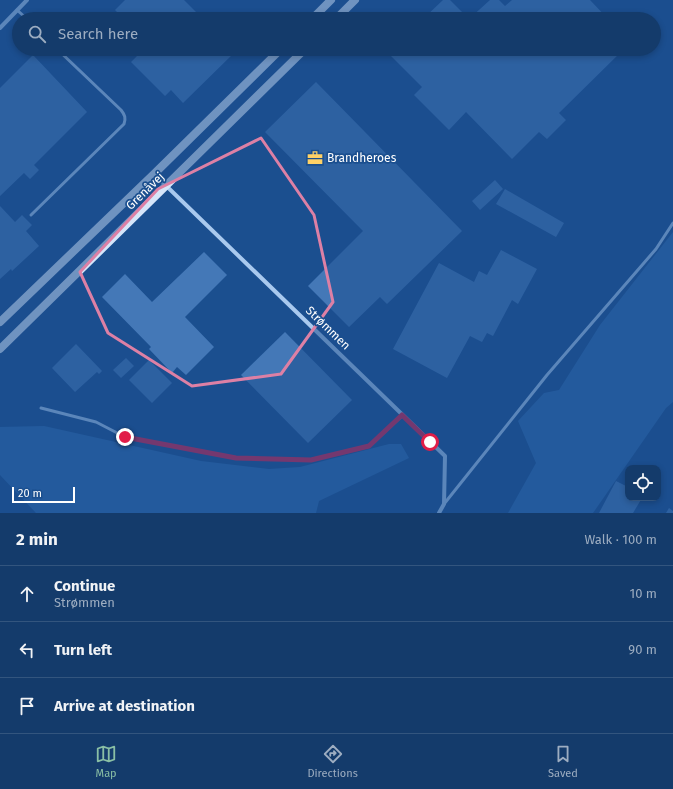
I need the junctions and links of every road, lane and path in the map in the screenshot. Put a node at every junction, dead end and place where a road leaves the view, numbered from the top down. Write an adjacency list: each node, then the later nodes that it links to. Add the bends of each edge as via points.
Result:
1 (27, 0): 4 (street)
2 (331, 0): 5 (street)
3 (355, 0): 6 (street)
4 (17, 10)
5 (319, 12)
6 (343, 12)
7 (12, 15): 8 (street)
8 (0, 28)
9 (64, 56): 14 (lane, via 121,110 124,114 124,124)
10 (274, 56): 12 (street, Grenåvej)
11 (299, 56): 13 (street, Grenåvej)
12 (154, 174): 13 (street, Strømmen); 16 (street, Grenåvej)
13 (167, 186): 17 (street, Grenåvej); 19 (street, Strømmen)
14 (31, 215)
15 (673, 223): 20 (lane, via 656,249 547,375)
16 (0, 322)
17 (0, 349)
18 (41, 408): 19 (lane, via 96,422 125,437 236,458 311,460 369,446)
19 (402, 415): 20 (street, Strømmen, via 445,456)
20 (444, 504): 21 (street, Strømmen)
21 (439, 513)

